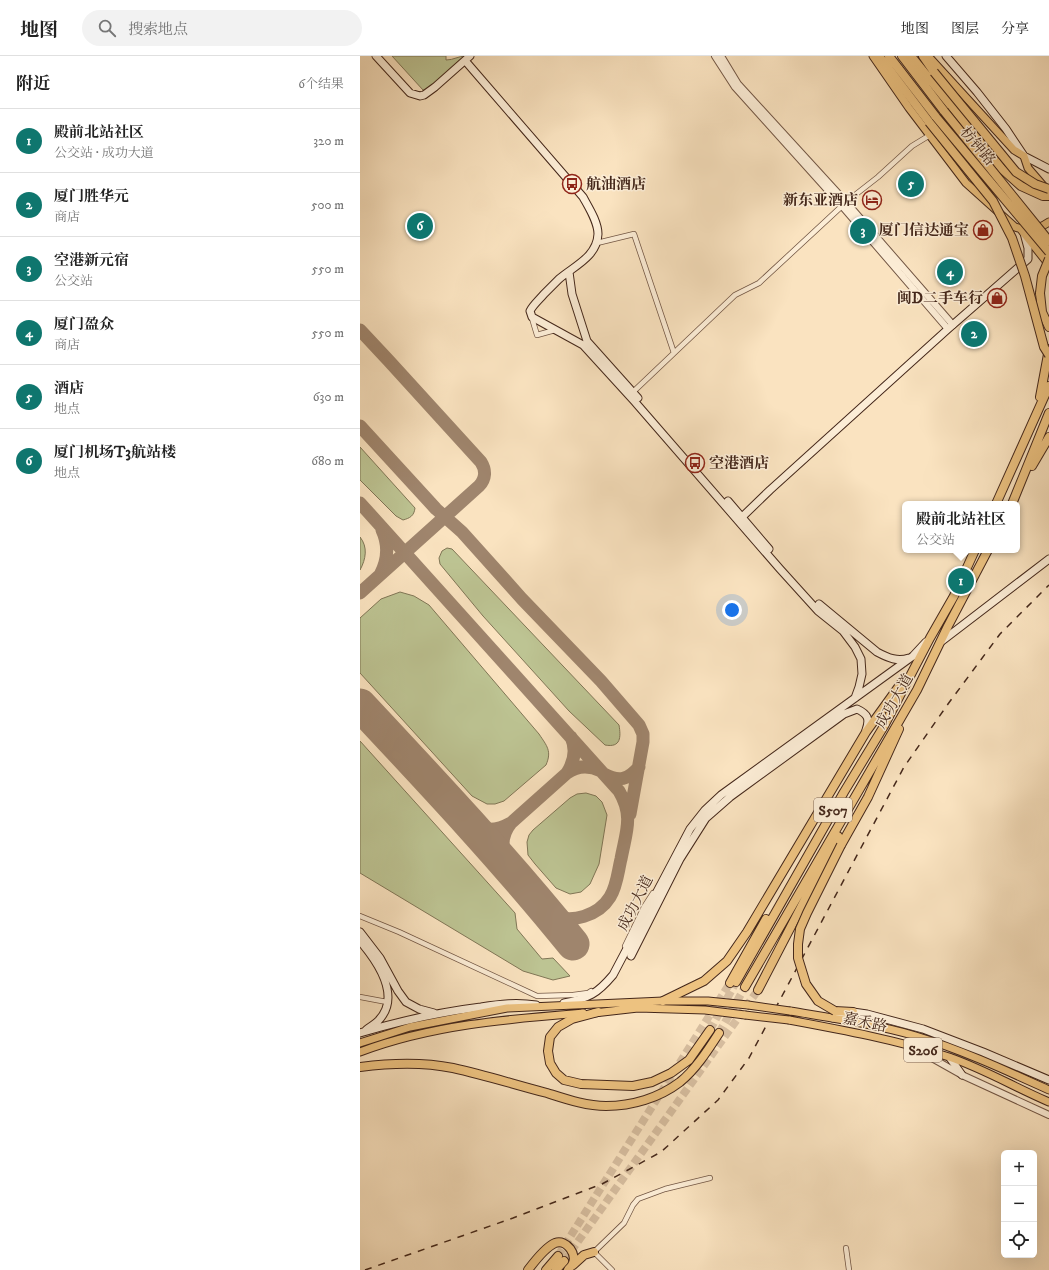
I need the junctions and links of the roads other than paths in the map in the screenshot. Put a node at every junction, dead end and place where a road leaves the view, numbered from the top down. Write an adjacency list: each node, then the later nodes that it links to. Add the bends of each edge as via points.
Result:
1 (376, 56): 2 (main road, via 410,93 420,96 435,87)
2 (470, 56)
3 (715, 56): 19 (street, via 735,87)
4 (721, 56): 19 (street, via 738,84)
5 (873, 56): 14 (main road)
6 (880, 56): 34 (highway, bridge, via 929,122 993,200 1012,238 1044,347)
7 (889, 56): 24 (highway, 枋钟路, bridge, via 936,117)
8 (902, 56): 22 (highway, 枋钟路, bridge)
9 (911, 56): 18 (highway, via 1007,173 1021,186 1043,196)
10 (923, 56): 17 (highway, bridge, via 1016,172)
11 (928, 56): 15 (main road, 枋钟路, via 1014,150)
12 (946, 56): 15 (main road, via 977,92)
13 (468, 64): 23 (main road, via 583,197 592,212 598,232)
14 (930, 136): 19 (street, via 912,146); 21 (main road, via 966,183 1015,227)
15 (1024, 156): 16 (main road); 17 (main road, via 1028,168)
16 (1049, 169)
17 (1049, 191)
18 (1049, 196)
19 (844, 204): 29 (street); 33 (street, via 758,283 735,296)
20 (1049, 222): 21 (main road, via 1035,230)
21 (1022, 230): 26 (highway); 29 (main road, via 1028,248 1028,259)
22 (1049, 241)
23 (597, 243): 27 (main road, via 590,254); 33 (street, via 634,234)
24 (1049, 252)
25 (1049, 259): 30 (highway, bridge, via 1042,276 1040,293 1042,312)
26 (1049, 264)
27 (569, 272): 28 (main road, via 535,304); 36 (main road, via 572,294 587,341)
28 (530, 314): 31 (main road); 31 (street, via 537,335)
29 (951, 327): 43 (main road)
30 (1049, 327)
31 (555, 330): 43 (main road, via 583,345)
32 (1049, 348): 37 (highway)
33 (674, 353): 36 (street)
34 (1049, 355)
35 (1049, 386): 37 (highway)
36 (633, 392): 43 (main road)
37 (1038, 409): 40 (highway)
38 (1049, 413): 41 (highway)
39 (1049, 437): 42 (highway)
40 (997, 501)
41 (1013, 501)
42 (1013, 501)
43 (740, 519): 48 (main road, via 821,607 877,652 889,658 902,660); 50 (main road, via 818,611 855,646 861,659 862,674)
44 (974, 553): 48 (highway, 成功大道 / S507, via 954,596)
45 (986, 553): 47 (highway, 成功大道 / S507)
46 (1049, 559): 47 (main road)
47 (942, 641): 49 (highway, 成功大道 / S507)
48 (916, 657): 50 (main road, 成功大道); 52 (highway, 成功大道); 58 (highway, 成功大道 / S507, via 884,726)
49 (917, 690): 51 (highway, 成功大道 / S507); 68 (highway, bridge, via 868,797 841,845 800,929 798,958 806,984 818,1001)
50 (855, 698): 53 (main road, 成功大道, via 721,795 690,829)
51 (898, 721): 59 (highway, 成功大道); 60 (highway, S507)
52 (866, 732): 57 (main road, 成功大道, via 869,722 863,712 858,709 844,714 730,797 706,818 680,859); 62 (highway, 成功大道, via 747,932 727,961 704,981)
53 (671, 864): 54 (street, via 644,907 613,970 602,984 588,993 537,996); 64 (main road, 成功大道, via 623,958 602,989 585,999)
54 (360, 916)
55 (360, 932): 67 (main road, via 380,958 406,1002)
56 (360, 941): 63 (main road, via 371,955 388,987)
57 (631, 956)
58 (733, 983)
59 (745, 987)
60 (758, 990)
61 (360, 997): 63 (street)
62 (663, 1001): 64 (main road, 嘉禾路); 68 (main road, 嘉禾路 / S206, bridge, via 708,1001)
63 (387, 1002): 71 (main road, via 379,1020)
64 (549, 1007): 67 (main road, 成功大道, via 510,1003); 73 (main road, 嘉禾路, via 507,1008 410,1027)
65 (598, 1012): 69 (highway, via 572,1019 558,1027 550,1037 550,1063 564,1080 581,1084 633,1086 652,1082 689,1060); 75 (main road, 嘉禾路 / S206, bridge, via 638,1008 705,1010 789,1020); 76 (main road, 嘉禾路, via 449,1028)
66 (853, 1012): 68 (highway); 70 (main road)
67 (436, 1014): 71 (main road, 成功大道)
68 (834, 1014): 74 (main road, 嘉禾路 / S206)
69 (710, 1030)
70 (927, 1030): 74 (main road); 80 (main road)
71 (361, 1033)
72 (719, 1033): 78 (highway, via 704,1056 679,1082 653,1098 606,1106 578,1102 453,1068 420,1065)
73 (360, 1043)
74 (935, 1043): 81 (main road, 嘉禾路 / S206, via 978,1058)
75 (909, 1046): 77 (main road, 嘉禾路 / S206); 79 (street)
76 (360, 1052)
77 (950, 1058): 79 (main road); 82 (main road, 嘉禾路 / S206)
78 (360, 1067)
79 (962, 1075): 83 (street)
80 (1049, 1080)
81 (1049, 1090)
82 (1049, 1102)
83 (1049, 1115)
84 (710, 1178): 86 (street, via 665,1189 638,1199 624,1223)
85 (846, 1248): 92 (street)
86 (594, 1252): 87 (highway, via 584,1255); 91 (street)
87 (570, 1268): 88 (highway, via 574,1256 569,1246 560,1242 554,1243)
88 (528, 1270)
89 (546, 1270): 90 (highway, via 561,1259)
90 (556, 1270)
91 (612, 1270)
92 (849, 1270)

